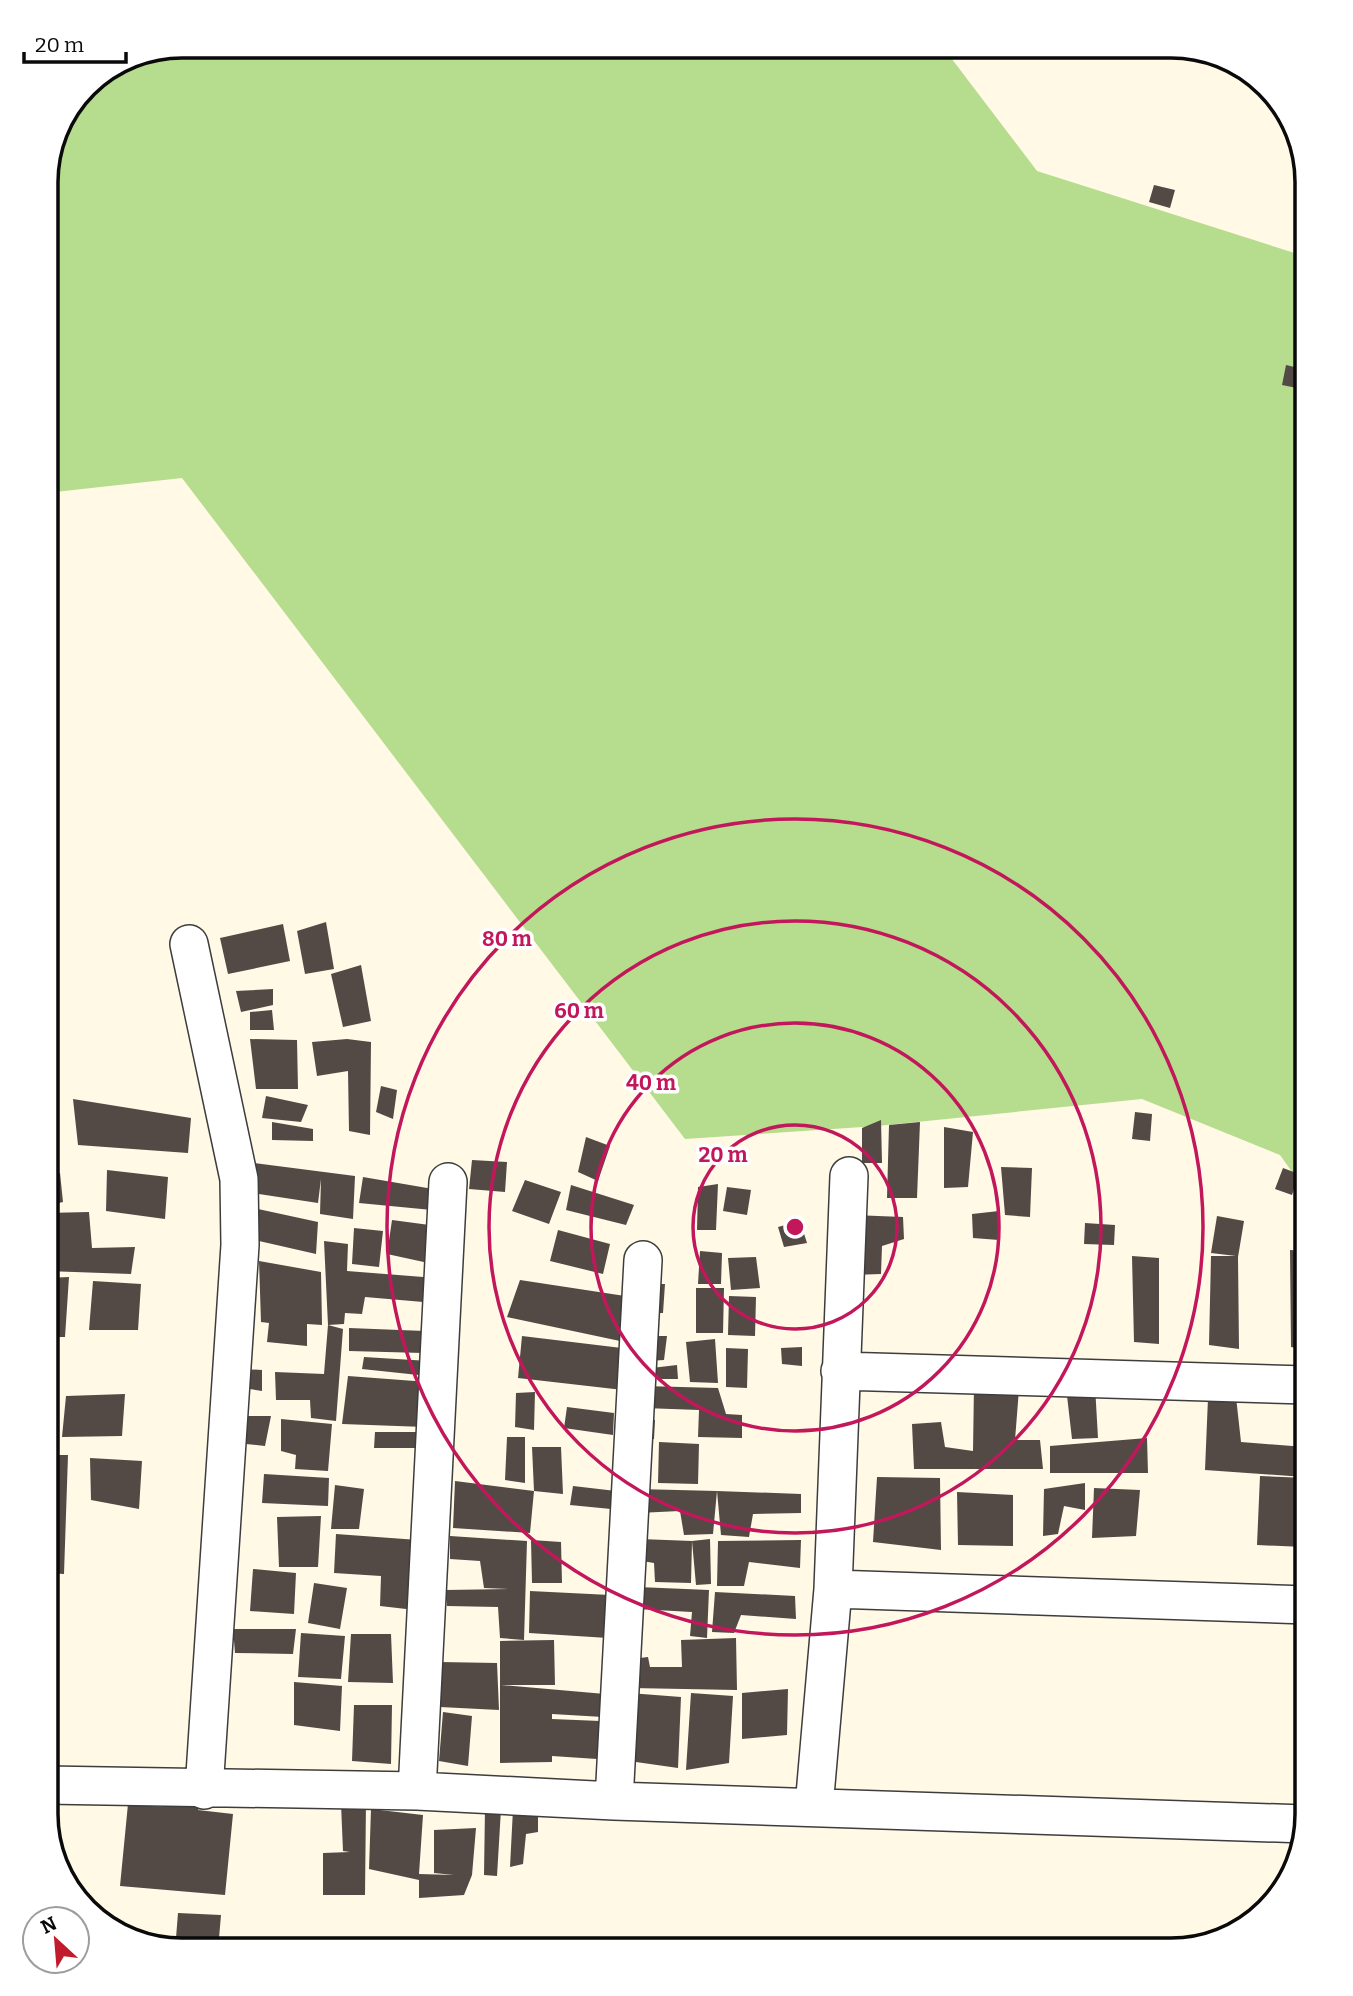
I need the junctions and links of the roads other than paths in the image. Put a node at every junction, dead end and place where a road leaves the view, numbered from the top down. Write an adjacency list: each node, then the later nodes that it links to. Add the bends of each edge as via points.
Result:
1 (188, 944): 10 (street, via 239,1179 240,1245)
2 (849, 1176): 5 (street)
3 (448, 1182): 11 (street)
4 (643, 1259): 12 (street)
5 (840, 1371): 6 (street); 7 (street)
6 (1295, 1385)
7 (833, 1589): 8 (street); 13 (street)
8 (1295, 1605)
9 (58, 1785): 10 (street)
10 (204, 1790): 11 (street)
11 (417, 1791): 12 (street)
12 (614, 1801): 13 (street)
13 (814, 1807): 14 (street)
14 (1294, 1824)

